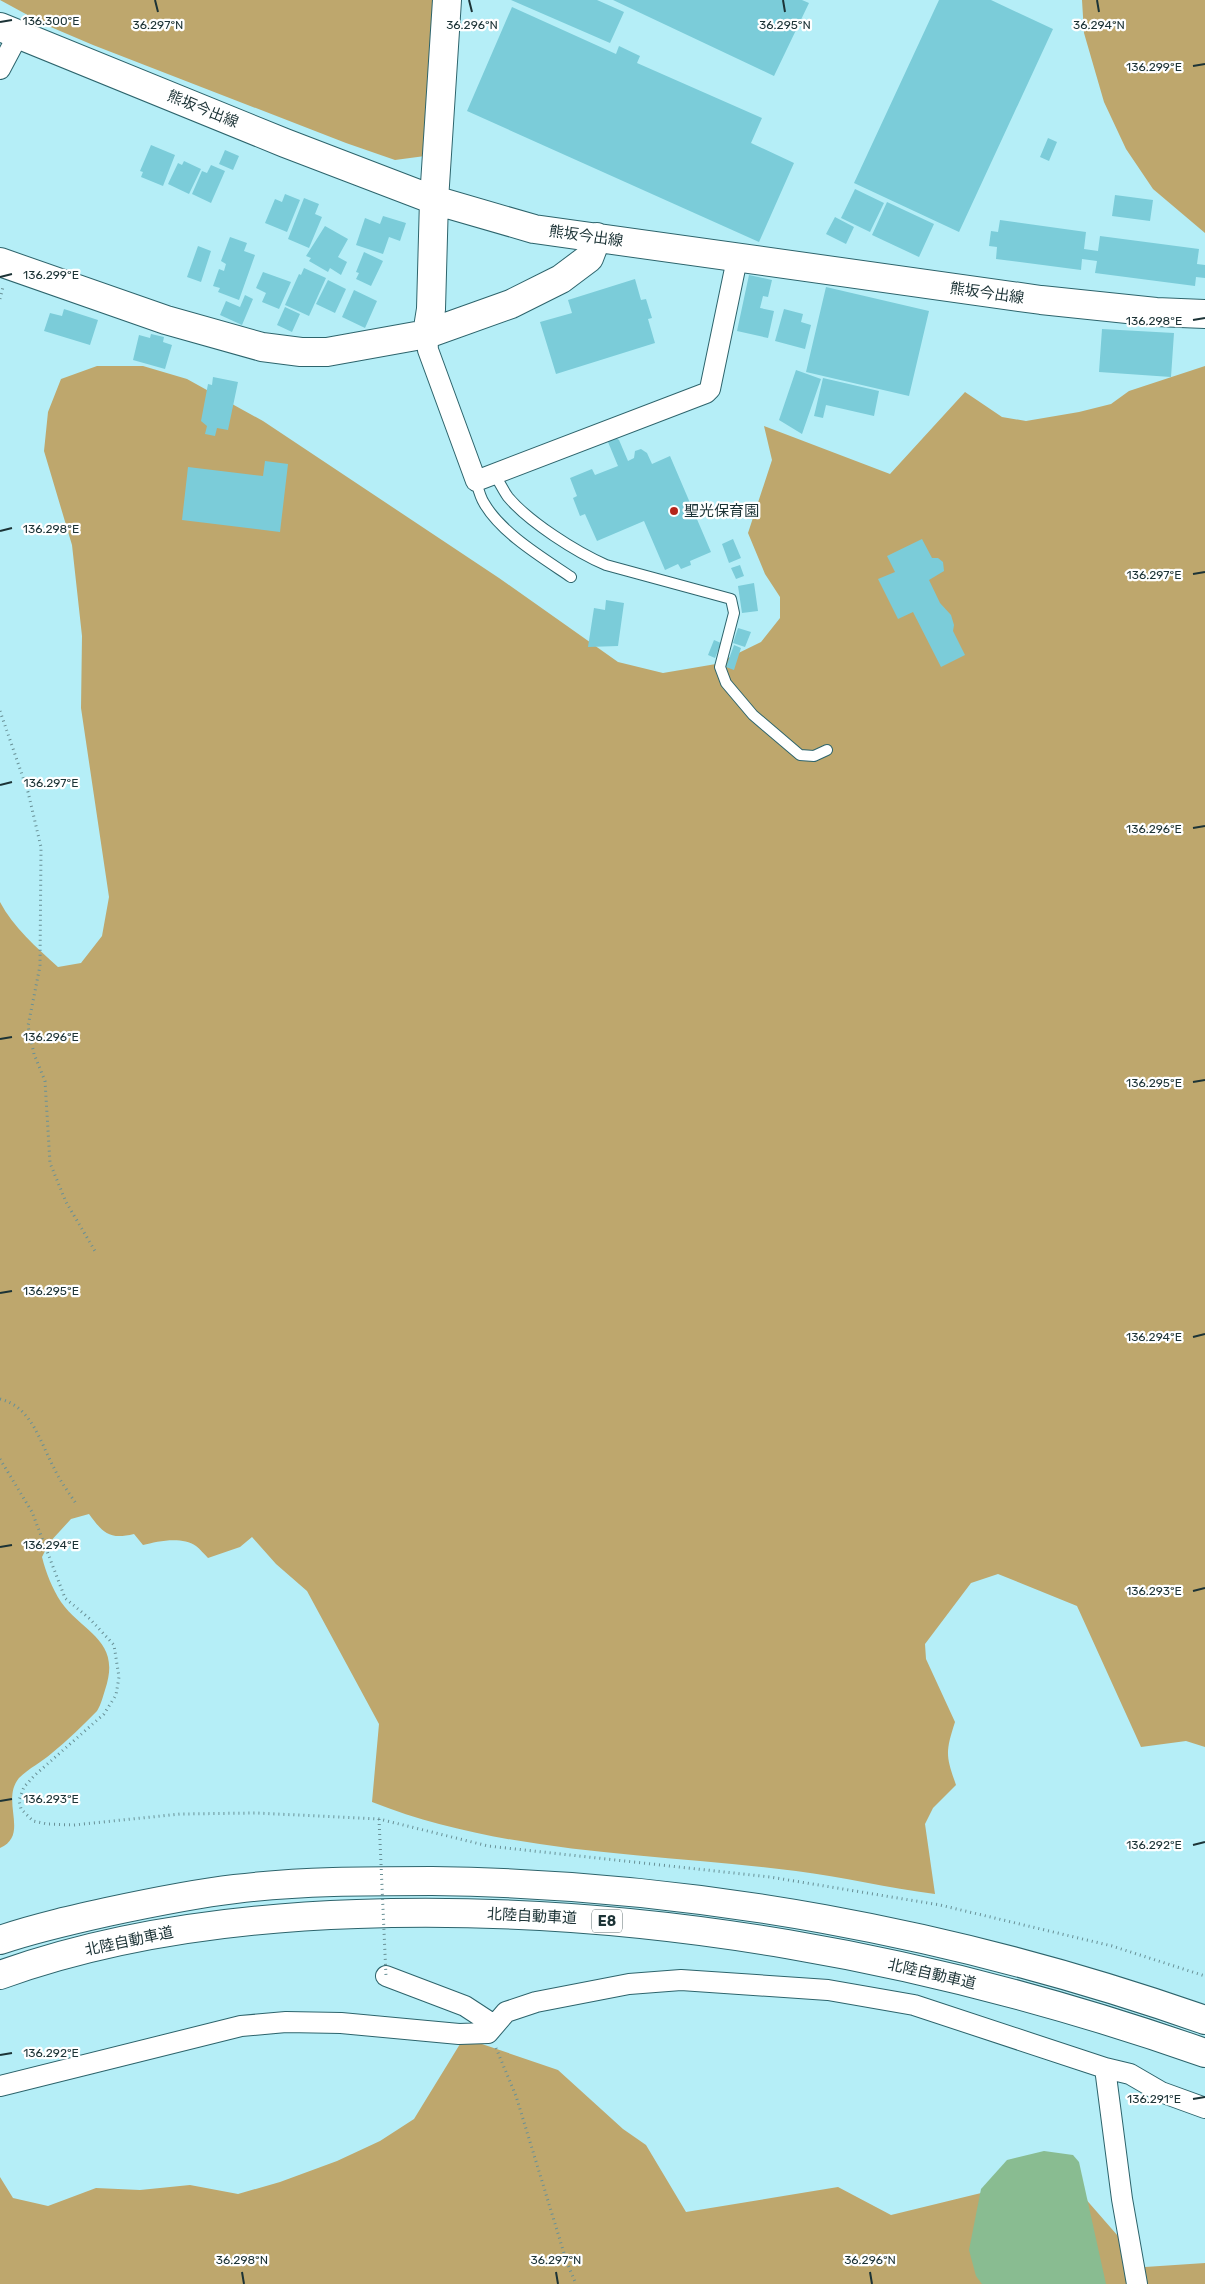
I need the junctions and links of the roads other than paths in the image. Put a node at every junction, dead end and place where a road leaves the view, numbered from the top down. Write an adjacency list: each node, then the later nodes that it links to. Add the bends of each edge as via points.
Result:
1 (447, 0): 4 (main road)
2 (9, 31): 3 (street); 4 (main road, 熊坂今出線)
3 (0, 69)
4 (434, 200): 5 (main road, 熊坂今出線, via 534,229); 9 (main road)
5 (597, 236): 6 (main road, 熊坂今出線); 9 (main road, via 589,258 561,279 511,304)
6 (736, 259): 8 (main road, 熊坂今出線, via 1041,300); 10 (street, via 710,389 706,393)
7 (0, 262): 9 (main road, via 166,320 262,347 326,352)
8 (1205, 314)
9 (427, 334): 11 (street, via 428,350)
10 (494, 474): 11 (street); 13 (lane, via 519,508 587,557 731,599 734,613 720,667 726,683 753,715 800,755 814,756)
11 (476, 481): 12 (lane, via 484,503 502,525)
12 (571, 577)
13 (826, 750)
14 (0, 1940): 17 (main road, 北陸自動車道 / E8, via 82,1917 236,1888 392,1881 550,1885 729,1904 900,1934 1078,1979)
15 (0, 1975): 19 (main road, 北陸自動車道 / E8, via 93,1948 169,1932 242,1922 396,1913 557,1917 732,1936 897,1966 1068,2008)
16 (386, 1976): 18 (street, via 465,2006)
17 (1205, 2020)
18 (491, 2029): 20 (street, via 506,2012 536,2002 629,1984 681,1980 783,1986 828,1990 914,2005); 21 (street, via 459,2034 341,2023 286,2022 241,2026)
19 (1205, 2053)
20 (1105, 2068): 22 (street, via 1130,2074 1161,2092); 23 (street)
21 (0, 2086)
22 (1205, 2108)
23 (1137, 2284)

